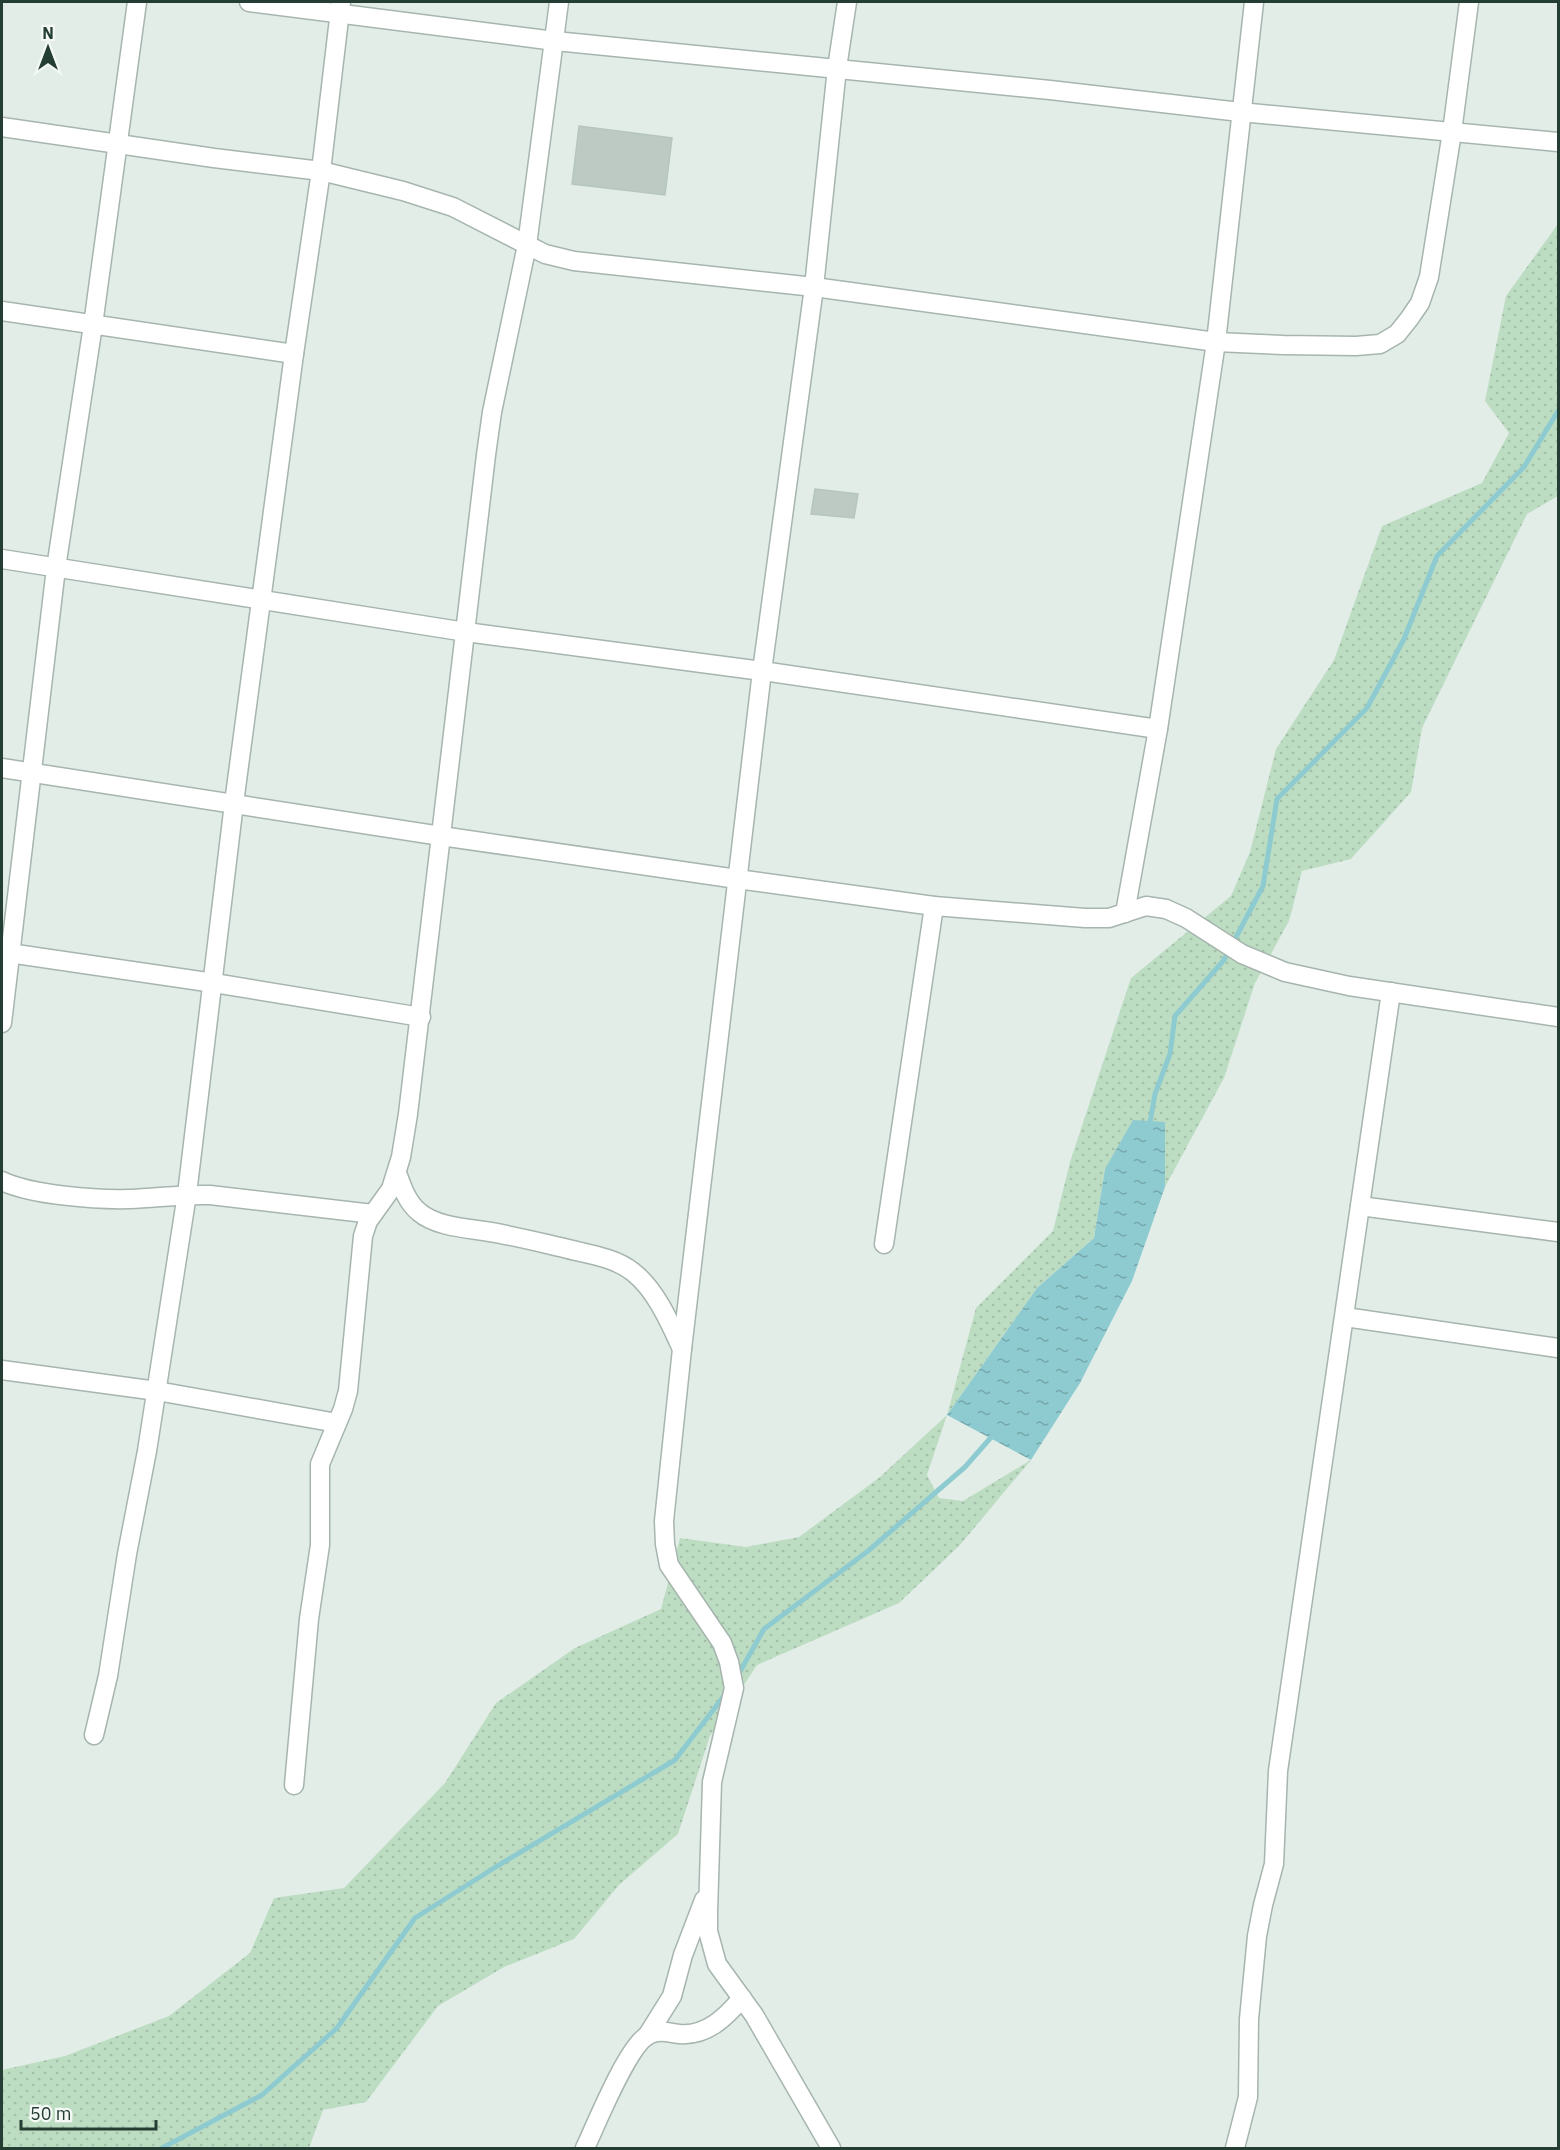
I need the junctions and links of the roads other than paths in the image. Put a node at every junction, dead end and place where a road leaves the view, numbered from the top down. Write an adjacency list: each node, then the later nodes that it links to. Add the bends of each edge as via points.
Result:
1 (137, 2): 14 (street)
2 (249, 2): 7 (street)
3 (559, 2): 8 (street)
4 (848, 2): 9 (street)
5 (1254, 2): 10 (street)
6 (1469, 2): 12 (street)
7 (340, 8): 8 (street); 15 (street)
8 (555, 41): 9 (street); 16 (street)
9 (837, 68): 10 (street); 17 (street)
10 (1240, 112): 12 (street); 20 (street)
11 (2, 127): 14 (street)
12 (1452, 132): 13 (street); 20 (street, via 1429,277 1420,303 1397,334 1380,344 1356,346)
13 (1558, 142)
14 (117, 144): 15 (street); 19 (street)
15 (321, 171): 16 (street, via 453,207); 21 (street)
16 (527, 244): 17 (street, via 545,254 574,261); 25 (street, via 492,412)
17 (814, 287): 20 (street); 26 (street)
18 (2, 312): 19 (street)
19 (93, 325): 21 (street); 23 (street)
20 (1216, 342): 27 (street)
21 (294, 354): 24 (street)
22 (2, 559): 23 (street)
23 (56, 568): 24 (street); 29 (street)
24 (261, 600): 25 (street); 30 (street)
25 (466, 632): 26 (street); 31 (street)
26 (762, 671): 27 (street); 32 (street)
27 (1158, 729): 34 (street)
28 (2, 768): 29 (street)
29 (30, 773): 30 (street); 35 (street)
30 (234, 803): 31 (street); 36 (street)
31 (441, 836): 32 (street); 38 (street)
32 (737, 879): 33 (street); 50 (street)
33 (934, 906): 34 (street, via 1085,918); 47 (street)
34 (1125, 913): 37 (street, via 1146,906 1166,909 1242,954 1285,972)
35 (6, 952): 36 (street); 40 (street)
36 (214, 982): 38 (street); 43 (street)
37 (1391, 992): 39 (street); 44 (street)
38 (421, 1017): 41 (street)
39 (1558, 1017)
40 (2, 1023)
41 (397, 1173): 45 (street); 50 (street, via 410,1202 431,1218 452,1226 511,1235 600,1257 634,1272 658,1303)
42 (2, 1181): 43 (street, via 18,1188 114,1199)
43 (187, 1194): 45 (street); 52 (street)
44 (1360, 1206): 46 (street); 48 (street)
45 (373, 1214): 53 (street, via 363,1236 348,1391)
46 (1558, 1232)
47 (884, 1244)
48 (1345, 1317): 49 (street); 61 (street, via 1278,1771 1274,1864 1257,1936 1249,2019 1248,2097)
49 (1558, 1348)
50 (682, 1349): 56 (street, via 665,1544 669,1565 722,1643 734,1688 712,1782)
51 (2, 1370): 52 (street)
52 (157, 1390): 53 (street); 54 (street, via 108,1677)
53 (337, 1423): 55 (street, via 320,1464 320,1545)
54 (94, 1735)
55 (294, 1785)
56 (709, 1887): 57 (street, via 711,1946 717,1964); 58 (street, via 672,1996)
57 (742, 1998): 58 (street, via 709,2029 696,2034 666,2032); 60 (street)
58 (647, 2036): 59 (street, via 614,2086)
59 (585, 2148)
60 (831, 2148)
61 (1235, 2148)

